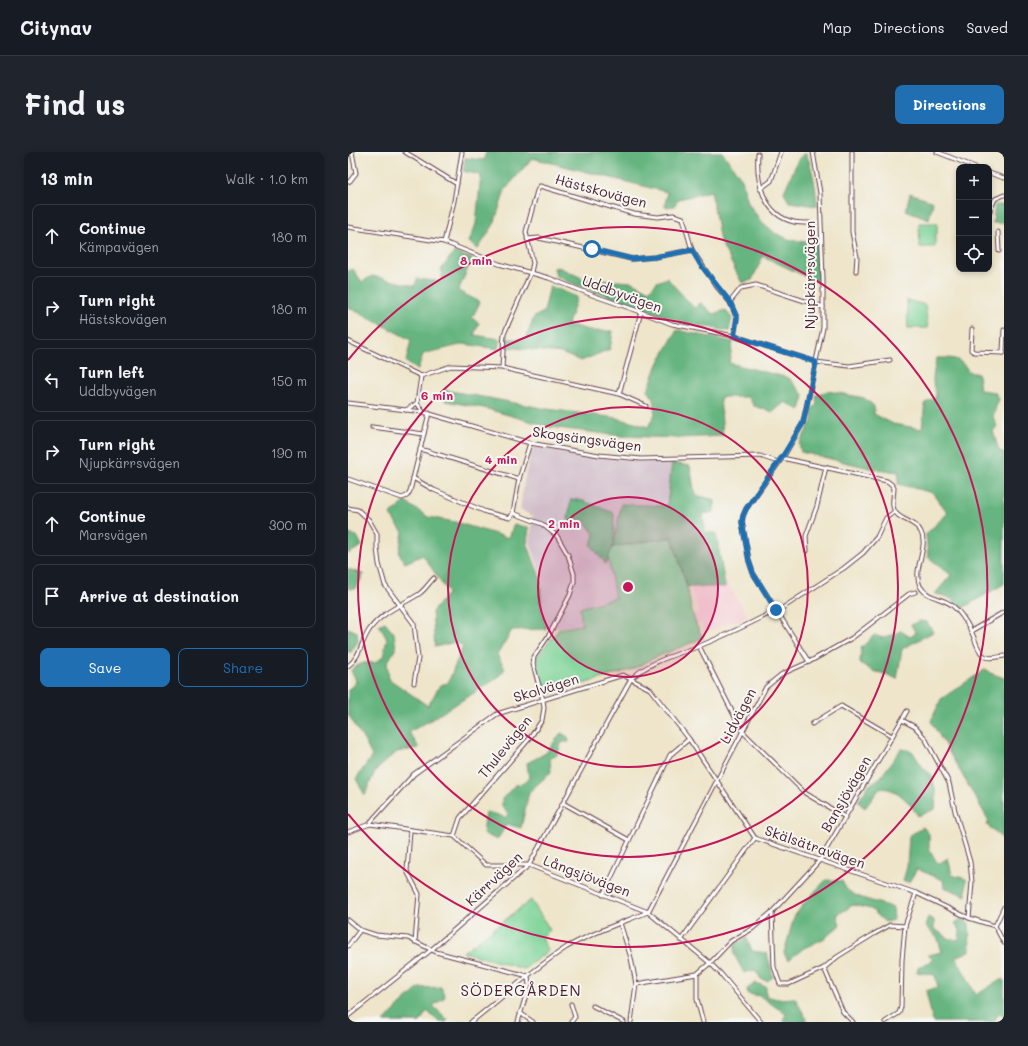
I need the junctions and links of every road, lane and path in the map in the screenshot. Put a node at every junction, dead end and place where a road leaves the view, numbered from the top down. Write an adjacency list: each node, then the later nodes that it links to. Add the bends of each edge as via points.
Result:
1 (352, 152): 12 (street, via 356,173)
2 (406, 152): 13 (street)
3 (462, 152): 13 (street)
4 (781, 152): 14 (street, via 771,181)
5 (813, 152): 27 (street, Njupkärrsvägen, via 820,193)
6 (852, 152): 24 (street, via 852,232 857,257)
7 (937, 152): 9 (street)
8 (758, 154): 14 (street)
9 (967, 164)
10 (992, 174): 11 (street)
11 (1004, 178)
12 (348, 182)
13 (457, 184): 21 (street)
14 (760, 189): 17 (street, via 766,202 780,215 793,222)
15 (1004, 195): 16 (street, via 995,199)
16 (992, 206)
17 (809, 223)
18 (348, 228): 21 (street, Uddbyvägen)
19 (998, 232): 23 (street)
20 (527, 239): 22 (street, via 539,238 632,259); 22 (street, Hästskovägen, via 526,232 540,186 634,214 658,217 678,215 683,218); 25 (street, Hästskovägen, via 533,263)
21 (444, 242): 25 (street, Uddbyvägen, via 499,264)
22 (692, 250): 26 (street, Hästskovägen)
23 (999, 252)
24 (856, 271)
25 (531, 272): 28 (street, Uddbyvägen); 36 (street, via 504,334)
26 (730, 302): 27 (street, via 741,288 756,285); 31 (street, Hästskovägen, via 737,318)
27 (823, 307): 35 (street, Njupkärrsvägen, via 823,328)
28 (641, 312): 31 (street, Uddbyvägen, via 672,324); 38 (street)
29 (972, 330): 33 (street, via 971,350)
30 (1004, 330): 33 (street)
31 (734, 336): 35 (street, Uddbyvägen)
32 (348, 341): 37 (street)
33 (1003, 353)
34 (890, 360): 35 (street, Uddbyvägen, via 849,366)
35 (816, 362): 49 (street, Njupkärrsvägen, via 803,423)
36 (502, 368): 37 (street, via 451,366); 38 (street)
37 (420, 376): 40 (street)
38 (619, 394): 41 (street)
39 (348, 403): 42 (street, Skogsängsvägen)
40 (417, 403): 42 (street); 43 (street)
41 (646, 406)
42 (406, 410): 43 (street, Skogsängsvägen)
43 (423, 412): 44 (street, Skogsängsvägen)
44 (429, 414): 46 (street); 47 (street, Skogsängsvägen)
45 (372, 427): 46 (street)
46 (424, 434): 48 (street)
47 (530, 443): 50 (street, Skogsängsvägen, via 564,450 641,459 760,456); 54 (street)
48 (420, 449): 52 (street); 54 (street)
49 (782, 458): 50 (street, Njupkärrsvägen); 51 (street)
50 (778, 462): 63 (street, Njupkärrsvägen, via 746,509 742,522 753,573)
51 (826, 467): 56 (street, via 887,481 894,488); 58 (street, via 817,506 806,536)
52 (413, 478): 53 (street, via 410,491 402,498); 57 (street, via 434,490 486,512 510,518)
53 (348, 479)
54 (519, 479): 57 (street)
55 (348, 508): 61 (street, via 358,510 369,520 377,534 376,548 385,585)
56 (894, 512): 62 (street, via 886,518 877,537 863,553); 65 (street, via 921,531 923,539 919,567 920,586 928,595 953,606)
57 (513, 513): 72 (street, Thulevägen, via 542,524 557,536 568,555 574,574 568,599 532,664)
58 (807, 551)
59 (434, 578): 61 (street, via 421,593)
60 (915, 592): 68 (street, Lidvägen, via 852,638)
61 (400, 605): 69 (street, via 383,615 370,628 362,647); 71 (street, via 414,624 418,658)
62 (784, 607)
63 (776, 610): 66 (street, via 748,626); 68 (street, Njupkärrsvägen)
64 (1004, 612): 65 (street)
65 (971, 631): 67 (street, via 982,654 991,658)
66 (699, 646): 70 (street, via 654,664); 76 (street)
67 (1004, 656)
68 (809, 662): 76 (street, Lidvägen, via 782,674 766,687)
69 (348, 666)
70 (631, 679): 72 (street, Skolvägen, via 623,675); 78 (street, Skälsätravägen, via 650,689); 80 (street, Kärrvägen)
71 (414, 683)
72 (543, 700): 82 (street, Skolvägen, via 497,714 414,774); 85 (street, Thulevägen, via 542,720 530,738 460,818)
73 (907, 711): 74 (street, Bansjövägen)
74 (902, 720): 77 (street, Bansjövägen); 95 (street, via 915,727 925,738 949,783 970,862 972,882)
75 (812, 724): 77 (street, via 841,706)
76 (742, 731): 79 (street, Lidvägen); 81 (street, via 805,792)
77 (892, 736): 81 (street, Bansjövägen)
78 (689, 739): 79 (street, Skälsätravägen); 87 (street, via 670,755)
79 (717, 780): 86 (street, Skälsätravägen); 93 (street, Lidvägen)
80 (563, 803): 87 (street); 89 (street, Kärrvägen)
81 (845, 817): 88 (street, Bansjövägen)
82 (370, 824): 83 (street); 84 (street)
83 (410, 831): 85 (street); 102 (street, via 407,871 419,894)
84 (348, 832)
85 (454, 836): 89 (street, Långsjövägen, via 486,864)
86 (755, 838): 88 (street, Skälsätravägen); 101 (street)
87 (629, 840): 91 (street)
88 (820, 860): 90 (street, Skälsätravägen); 94 (street, Bansjövägen)
89 (529, 866): 91 (street, Långsjövägen); 105 (street, Kärrvägen)
90 (916, 893): 95 (street, Skälsätravägen); 98 (street)
91 (603, 895): 93 (street, Långsjövägen)
92 (1004, 907): 99 (street)
93 (648, 912): 97 (street); 101 (street, Långsjövägen)
94 (772, 912): 106 (street, Bansjövägen, via 752,929 731,941); 107 (street, via 774,967 780,984 789,984)
95 (969, 918): 99 (street, Skälsätravägen)
96 (348, 920): 100 (street)
97 (620, 923): 109 (street, via 593,933); 110 (street)
98 (905, 926): 107 (street, via 890,925 837,957); 124 (street, via 901,1007 899,1013)
99 (995, 926): 103 (street)
100 (360, 930): 102 (street, via 376,936 408,938); 104 (street)
101 (681, 940): 106 (street, Långsjövägen)
102 (415, 942): 105 (street)
103 (1004, 944)
104 (348, 946)
105 (431, 950): 109 (street); 114 (street, Kärrvägen)
106 (710, 963): 108 (street, Bansjövägen); 122 (street, Långsjövägen)
107 (824, 968): 123 (street, via 842,1012)
108 (696, 974): 110 (street); 121 (street, via 697,999)
109 (528, 976): 113 (street, via 529,985); 115 (street)
110 (636, 984): 120 (street)
111 (571, 1004): 118 (street, via 575,1017)
112 (593, 1006): 119 (street)
113 (520, 1013): 116 (street); 117 (street)
114 (348, 1016)
115 (471, 1022)
116 (518, 1022)
117 (532, 1022)
118 (571, 1022)
119 (624, 1022)
120 (632, 1022)
121 (703, 1022)
122 (761, 1022)
123 (853, 1022)
124 (885, 1022)

